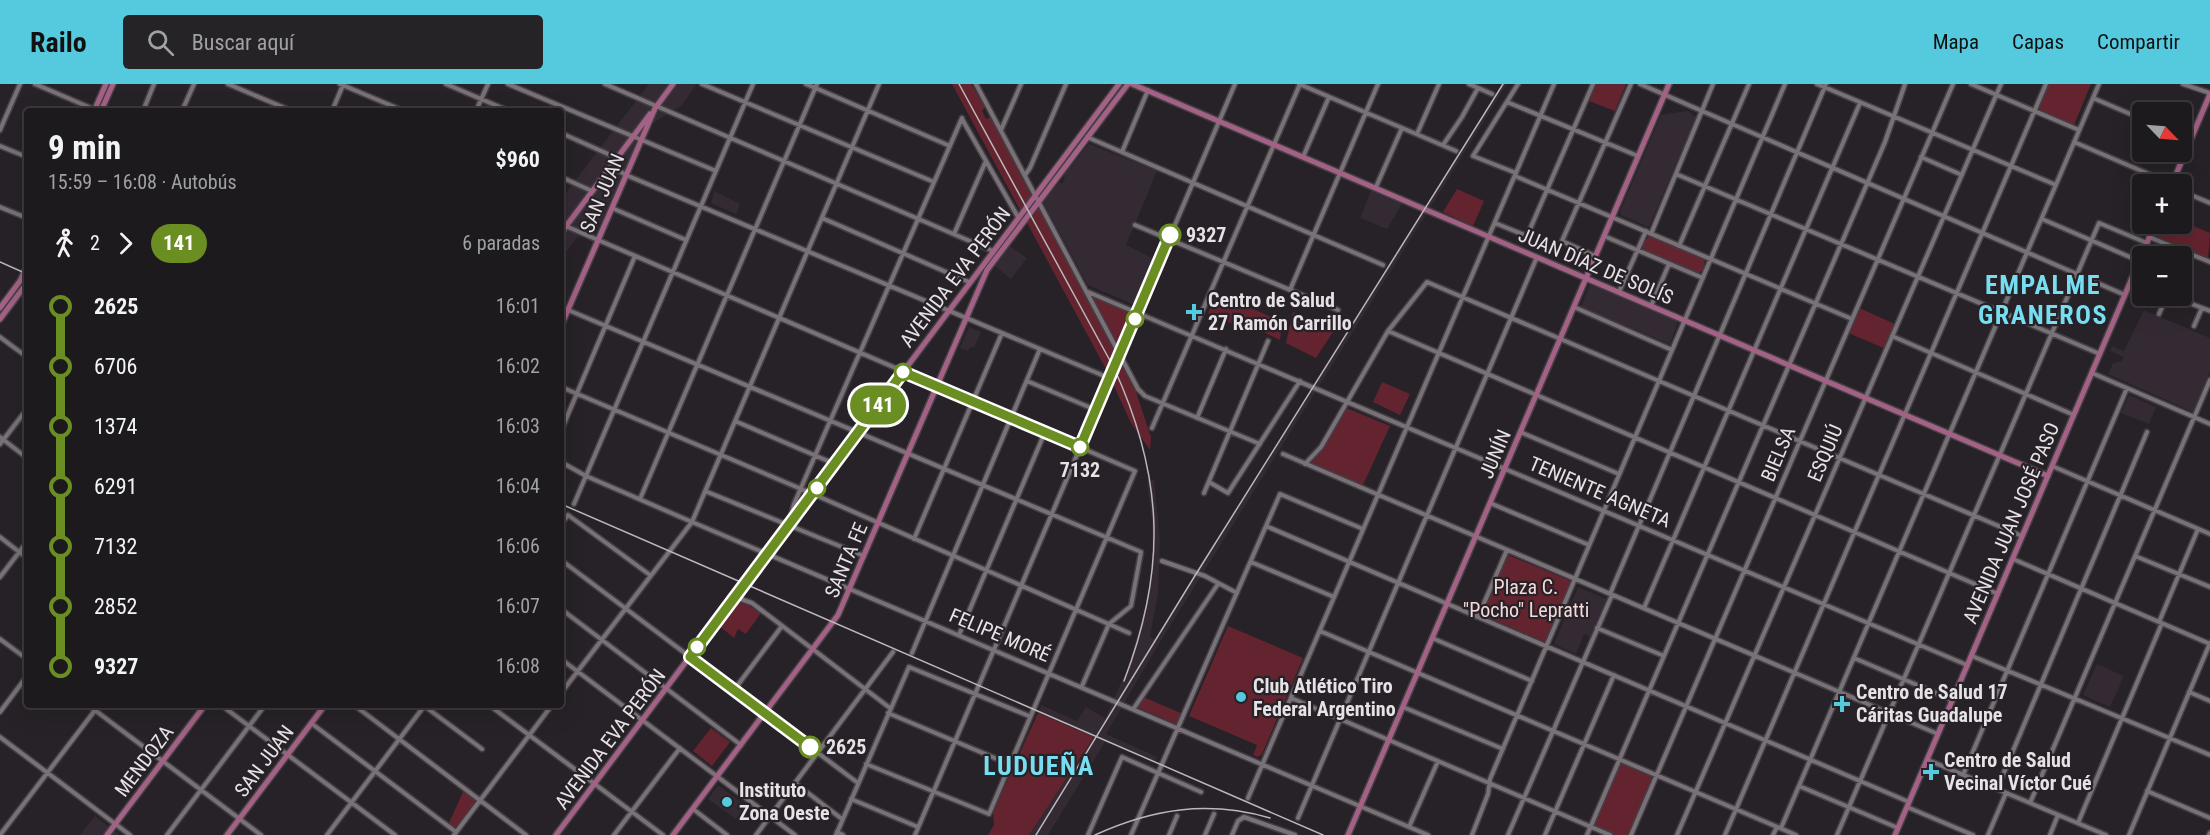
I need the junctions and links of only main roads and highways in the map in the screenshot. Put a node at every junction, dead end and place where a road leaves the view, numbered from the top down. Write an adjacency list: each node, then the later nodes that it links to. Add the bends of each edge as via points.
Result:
1 (106, 84): 9 (main road)
2 (113, 84): 10 (main road)
3 (673, 84): 8 (main road)
4 (1119, 84): 12 (main road, AVENIDA EVA PERÓN)
5 (1130, 84): 12 (main road, AVENIDA EVA PERÓN); 17 (main road, JUAN DÍAZ DE SOLÍS)
6 (1669, 84): 17 (main road, JUNÍN)
7 (2210, 94): 11 (main road)
8 (656, 106): 13 (main road); 20 (main road, SAN JUAN)
9 (98, 108)
10 (99, 108)
11 (2176, 174)
12 (1037, 197): 15 (main road, AVENIDA EVA PERÓN); 27 (main road, AVENIDA EVA PERÓN, via 969,282)
13 (564, 224)
14 (2151, 234): 22 (main road, AVENIDA JUAN JOSÉ PASO)
15 (991, 264): 28 (main road, SANTA FE, via 838,615)
16 (24, 272): 19 (main road)
17 (1586, 278): 22 (main road, JUAN DÍAZ DE SOLÍS); 29 (main road, JUNÍN)
18 (24, 287): 21 (main road)
19 (0, 308)
20 (564, 319)
21 (0, 320)
22 (2048, 476): 30 (main road, AVENIDA JUAN JOSÉ PASO)
23 (203, 708): 25 (main road, MENDOZA)
24 (323, 708): 26 (main road, SAN JUAN)
25 (107, 835)
26 (227, 835)
27 (556, 835)
28 (673, 835)
29 (1348, 835)
30 (1895, 835)

